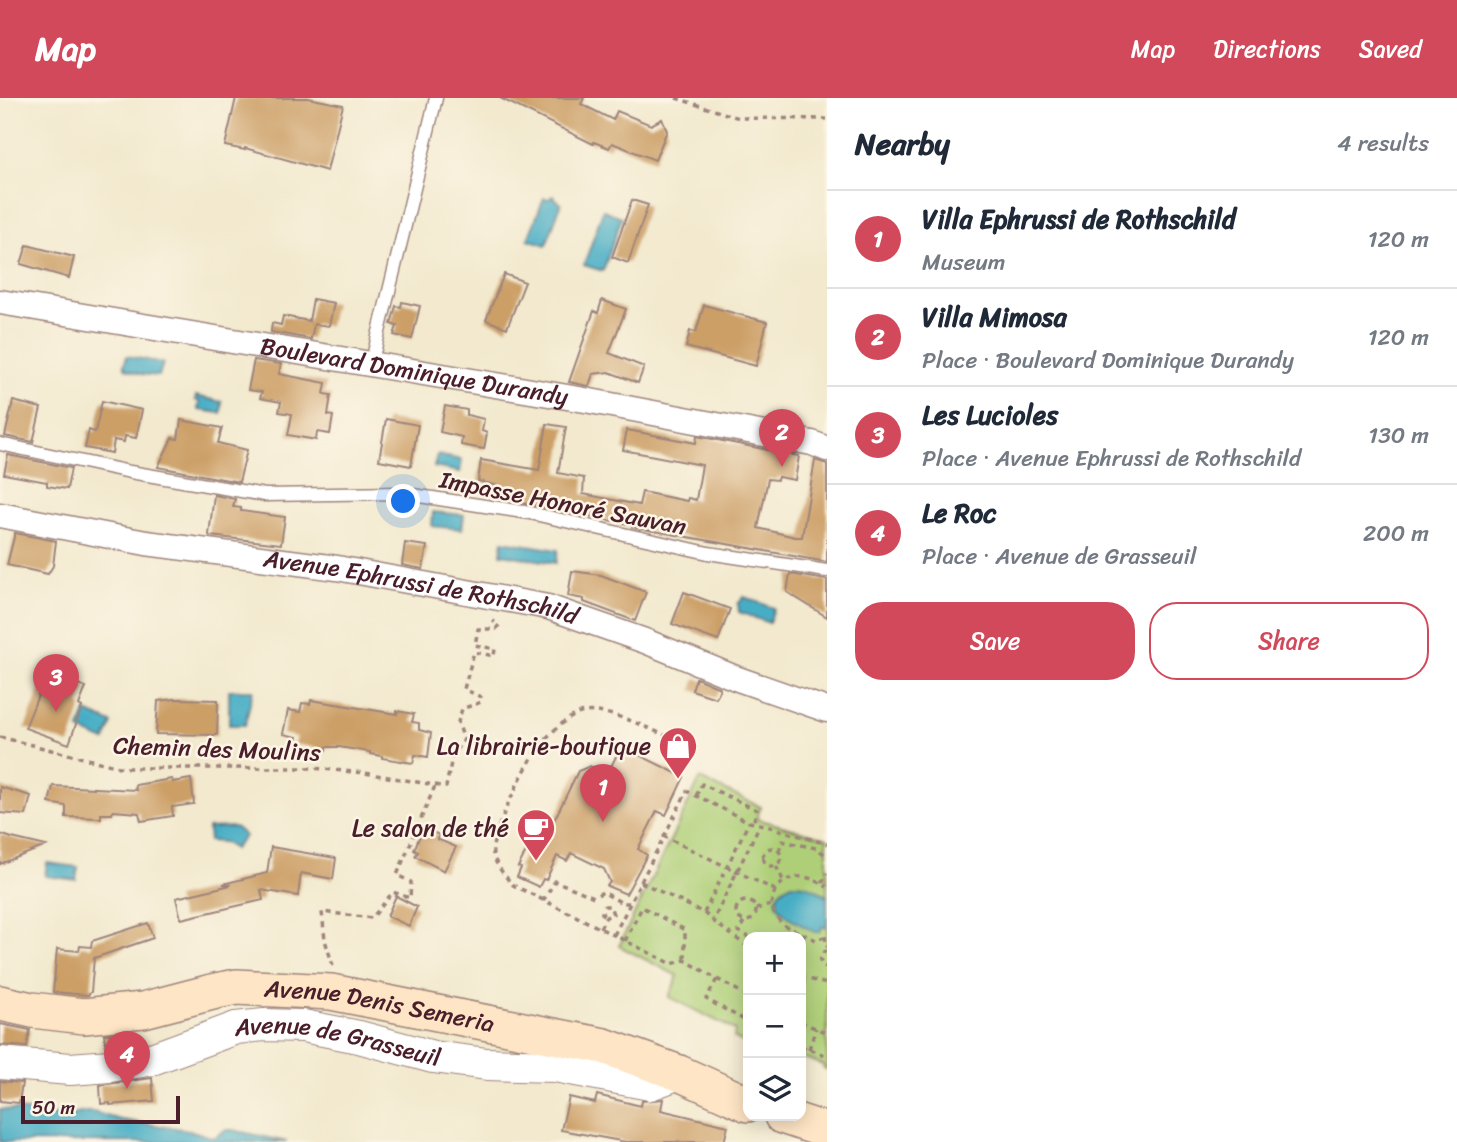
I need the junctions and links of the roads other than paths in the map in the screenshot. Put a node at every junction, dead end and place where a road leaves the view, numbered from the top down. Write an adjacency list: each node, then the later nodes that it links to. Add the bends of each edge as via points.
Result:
1 (436, 98): 3 (lane)
2 (0, 302): 3 (street, Boulevard Dominique Durandy)
3 (371, 365): 5 (street, Boulevard Dominique Durandy, via 598,403)
4 (0, 444): 7 (lane, Impasse Honoré Sauvan, via 265,495 400,493 530,513 708,553)
5 (827, 449)
6 (0, 515): 8 (street, Avenue Ephrussi de Rothschild, via 146,543 337,568 548,607)
7 (827, 571)
8 (827, 710)
9 (0, 1003): 11 (main road, Avenue Denis Semeria, via 84,1016 144,1010 237,987 331,992 604,1046)
10 (0, 1063): 11 (street, Avenue de Grasseuil, via 70,1069 110,1066 149,1060 236,1028 290,1026 359,1037 433,1057 555,1066 650,1084)
11 (678, 1073): 12 (main road, Avenue Denis Semeria)
12 (743, 1102)
13 (797, 1121): 14 (main road)
14 (827, 1131)

